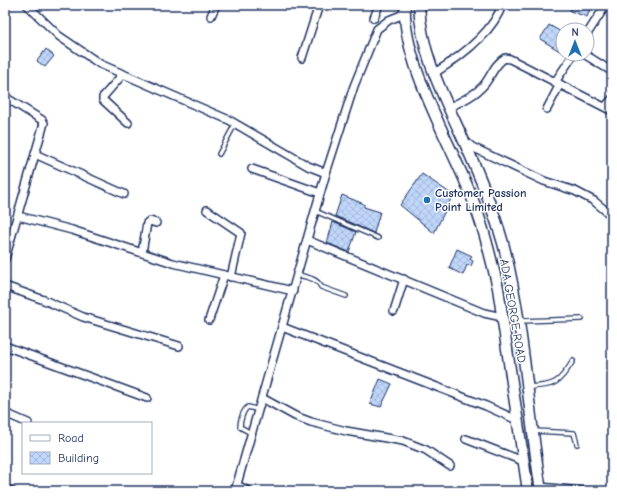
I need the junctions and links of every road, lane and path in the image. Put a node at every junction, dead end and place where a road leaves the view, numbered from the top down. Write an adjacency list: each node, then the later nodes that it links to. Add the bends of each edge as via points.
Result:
1 (27, 5): 16 (street, via 76,49)
2 (216, 5): 9 (street)
3 (319, 5): 12 (street)
4 (378, 5): 10 (street)
5 (419, 5): 17 (main road, ADA GEORGE ROAD, via 426,54)
6 (502, 5): 17 (street, via 492,25 453,61)
7 (606, 5): 11 (street)
8 (404, 9): 31 (street, via 382,24 373,36); 51 (main road, ADA GEORGE ROAD, via 408,36 419,75 480,220 498,288)
9 (211, 16)
10 (374, 18)
11 (595, 22)
12 (302, 58)
13 (595, 61): 15 (street)
14 (569, 62): 18 (street)
15 (608, 69)
16 (123, 74): 25 (street, via 103,100); 26 (street)
17 (433, 74): 22 (main road, ADA GEORGE ROAD)
18 (557, 83): 21 (street); 22 (street, via 505,58 483,86); 23 (street)
19 (5, 97): 28 (street, via 43,121)
20 (612, 99): 21 (street)
21 (606, 106): 24 (street)
22 (448, 108): 27 (main road, ADA GEORGE ROAD)
23 (548, 109)
24 (612, 111)
25 (128, 123)
26 (235, 124): 29 (lane); 31 (street, via 308,166)
27 (463, 140): 37 (street, via 472,147 544,181 575,191 594,201); 54 (main road, ADA GEORGE ROAD, via 503,243)
28 (35, 154): 33 (street); 36 (street)
29 (218, 154)
30 (252, 169): 32 (street)
31 (326, 173): 32 (street)
32 (320, 193): 35 (street)
33 (124, 194)
34 (207, 210): 45 (street, via 241,233)
35 (315, 211): 39 (lane); 40 (street)
36 (18, 216): 41 (street); 42 (street)
37 (612, 216)
38 (156, 222): 41 (street, via 147,223)
39 (378, 238)
40 (307, 240): 44 (street); 46 (street)
41 (142, 253): 43 (street)
42 (5, 259)
43 (224, 275): 45 (street); 53 (street)
44 (297, 275): 48 (street); 49 (lane, via 311,278 321,287)
45 (231, 277): 48 (street)
46 (404, 279): 50 (street); 51 (street, via 484,313)
47 (5, 286): 57 (street, via 83,317)
48 (293, 291): 55 (street)
49 (346, 296)
50 (394, 311)
51 (502, 317): 64 (main road, ADA GEORGE ROAD)
52 (582, 319): 54 (lane)
53 (209, 320)
54 (517, 321): 59 (main road, ADA GEORGE ROAD)
55 (282, 327): 61 (street); 64 (street)
56 (5, 346): 60 (street)
57 (179, 346)
58 (572, 361): 59 (lane, via 563,377 554,384)
59 (527, 387): 66 (main road, ADA GEORGE ROAD)
60 (147, 398)
61 (262, 398): 62 (street); 71 (street, via 311,422 346,432 403,441 426,450)
62 (259, 410): 67 (street); 67 (lane, via 248,407 245,409 240,423 240,426)
63 (5, 413): 65 (street)
64 (517, 420): 70 (main road, ADA GEORGE ROAD)
65 (26, 422)
66 (533, 431): 69 (lane, via 574,433); 74 (main road, ADA GEORGE ROAD)
67 (252, 433): 72 (street)
68 (466, 439): 70 (street)
69 (577, 444)
70 (523, 462): 77 (main road, ADA GEORGE ROAD)
71 (450, 466)
72 (236, 488): 76 (street)
73 (5, 489): 75 (street)
74 (541, 489): 78 (street)
75 (12, 491)
76 (248, 491)
77 (528, 491)
78 (582, 491)

